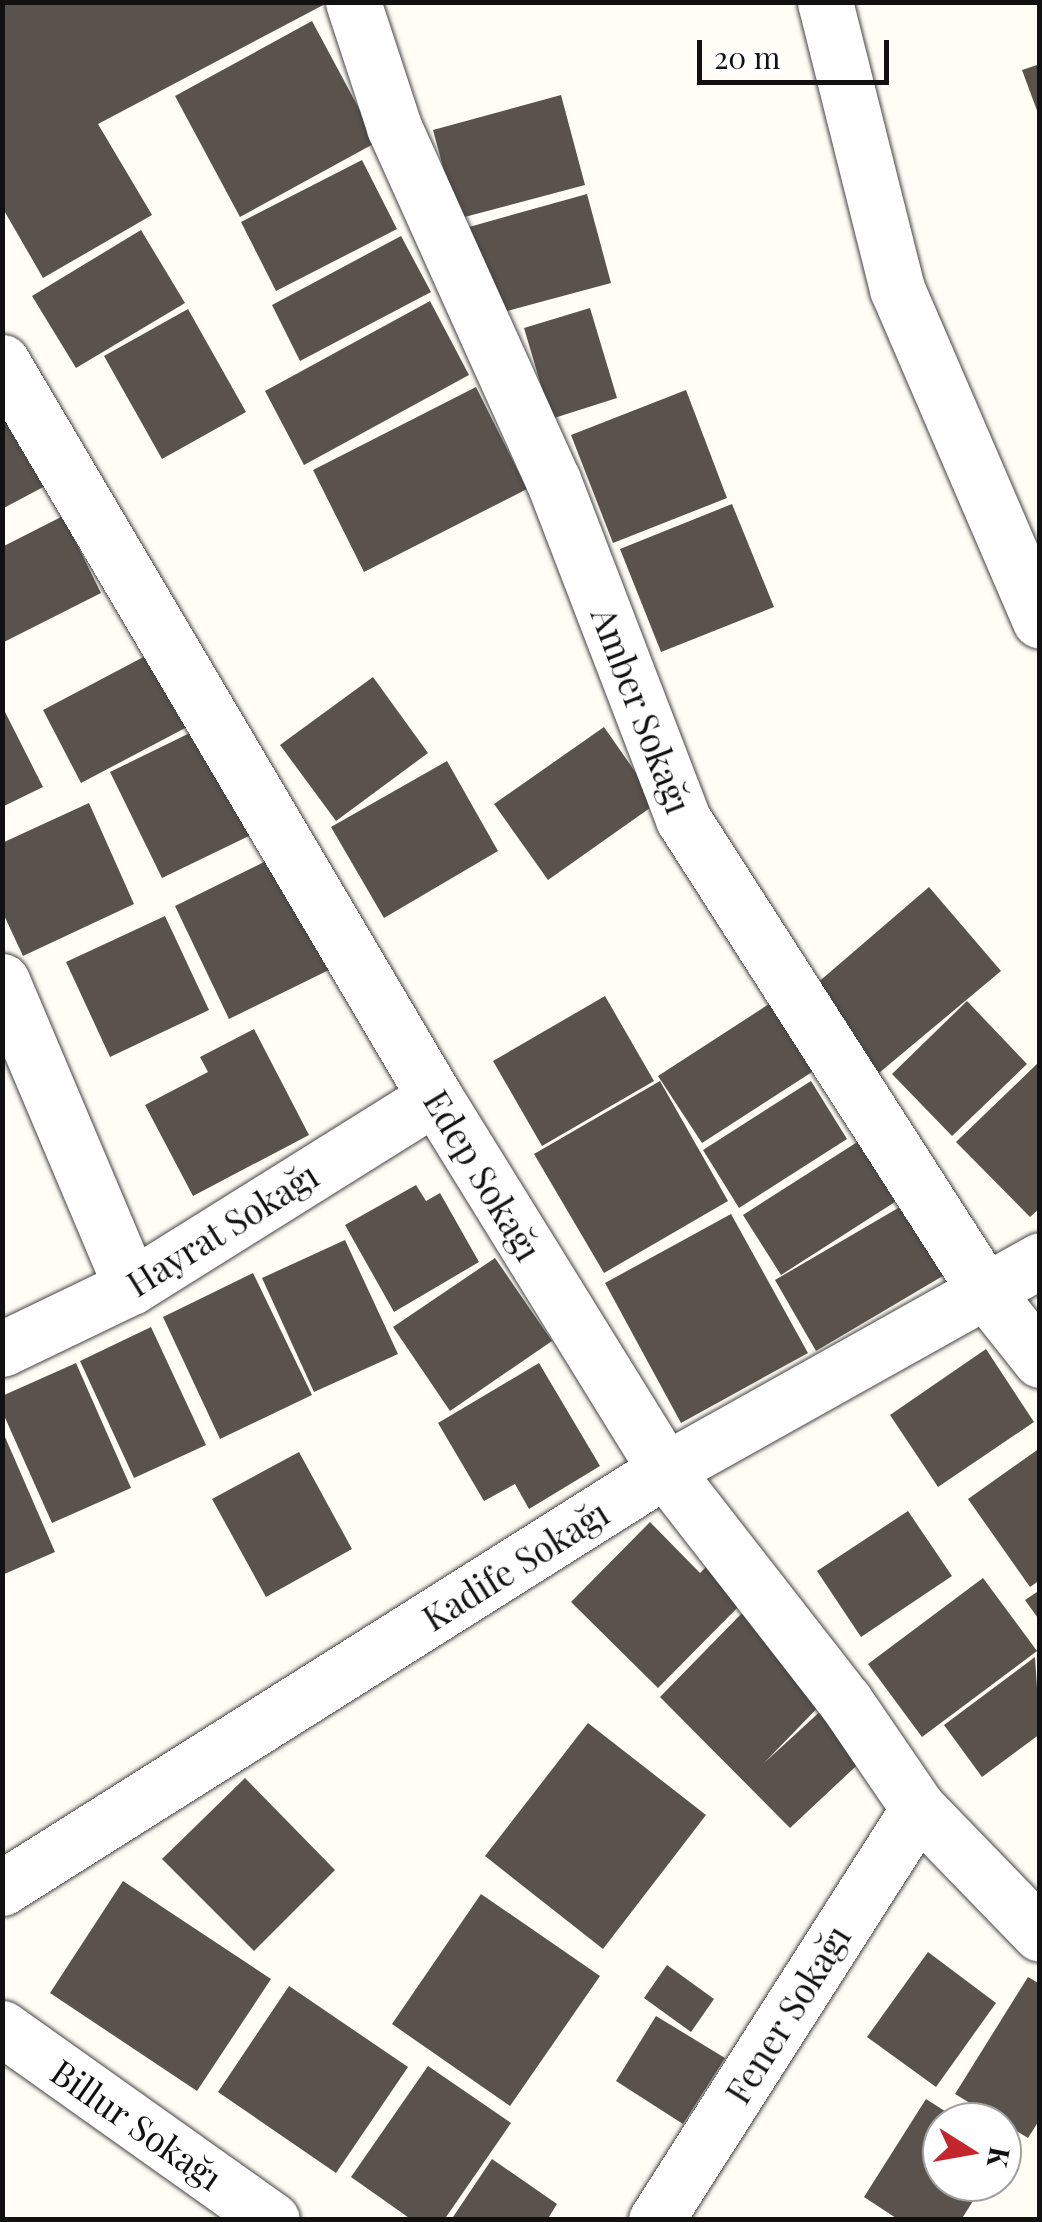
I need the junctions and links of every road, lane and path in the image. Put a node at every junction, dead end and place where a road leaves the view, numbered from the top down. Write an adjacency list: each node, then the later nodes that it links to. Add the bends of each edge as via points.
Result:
1 (353, 2): 9 (street, Amber Sokağı, via 394,128 553,480 683,819)
2 (825, 2): 4 (street, via 897,289)
3 (2, 362): 6 (street, Edep Sokağı)
4 (1040, 621)
5 (2, 981): 8 (street)
6 (435, 1097): 8 (street, Hayrat Sokağı); 12 (street, Edep Sokağı)
7 (1040, 1260): 9 (street, Kadife Sokağı)
8 (132, 1287): 10 (street, Hayrat Sokağı)
9 (986, 1292): 11 (street, Amber Sokağı); 12 (street, Kadife Sokağı)
10 (2, 1349)
11 (1040, 1360)
12 (665, 1470): 13 (street, Edep Sokağı, via 846,1701); 14 (street, Kadife Sokağı)
13 (918, 1808): 15 (street, Edep Sokağı); 18 (street, Fener Sokağı)
14 (2, 1888)
15 (1040, 1934)
16 (2, 2028): 17 (street, Billur Sokağı)
17 (272, 2220)
18 (656, 2220)

